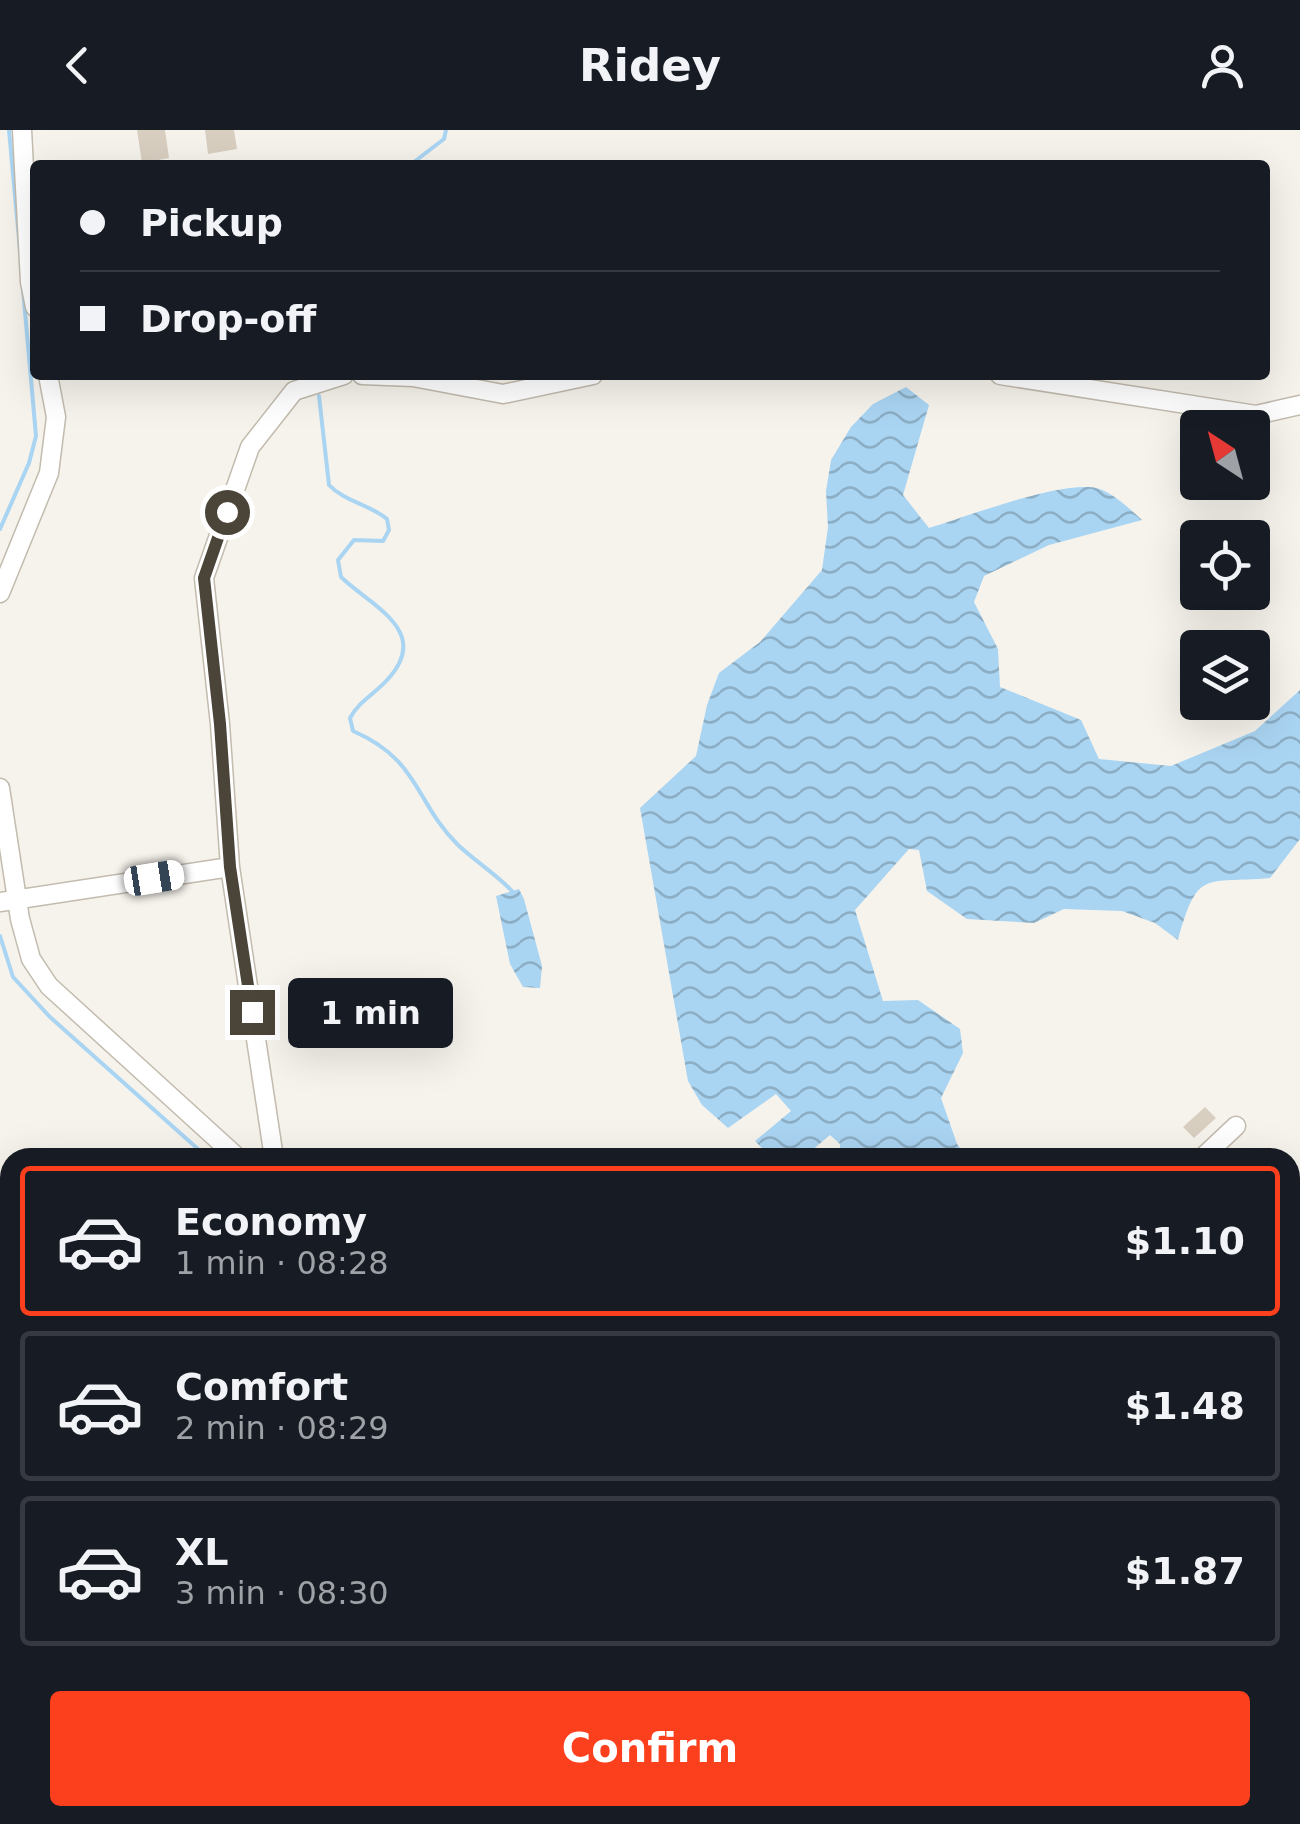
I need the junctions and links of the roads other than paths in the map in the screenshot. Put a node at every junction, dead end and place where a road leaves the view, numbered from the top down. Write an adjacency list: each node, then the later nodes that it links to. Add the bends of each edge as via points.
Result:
1 (22, 130): 2 (street)
2 (30, 282)
3 (49, 380): 9 (street, via 56,417 48,473)
4 (328, 380): 11 (street, via 294,391 250,447 204,578)
5 (429, 380): 6 (street, via 503,394)
6 (569, 380)
7 (1032, 380): 8 (street, via 1256,415)
8 (1300, 405)
9 (0, 593)
10 (0, 788): 12 (street)
11 (230, 867): 12 (street); 15 (street)
12 (9, 901): 14 (street, via 31,959 50,986)
13 (1236, 1126): 16 (street)
14 (227, 1148)
15 (272, 1148)
16 (1213, 1148)

